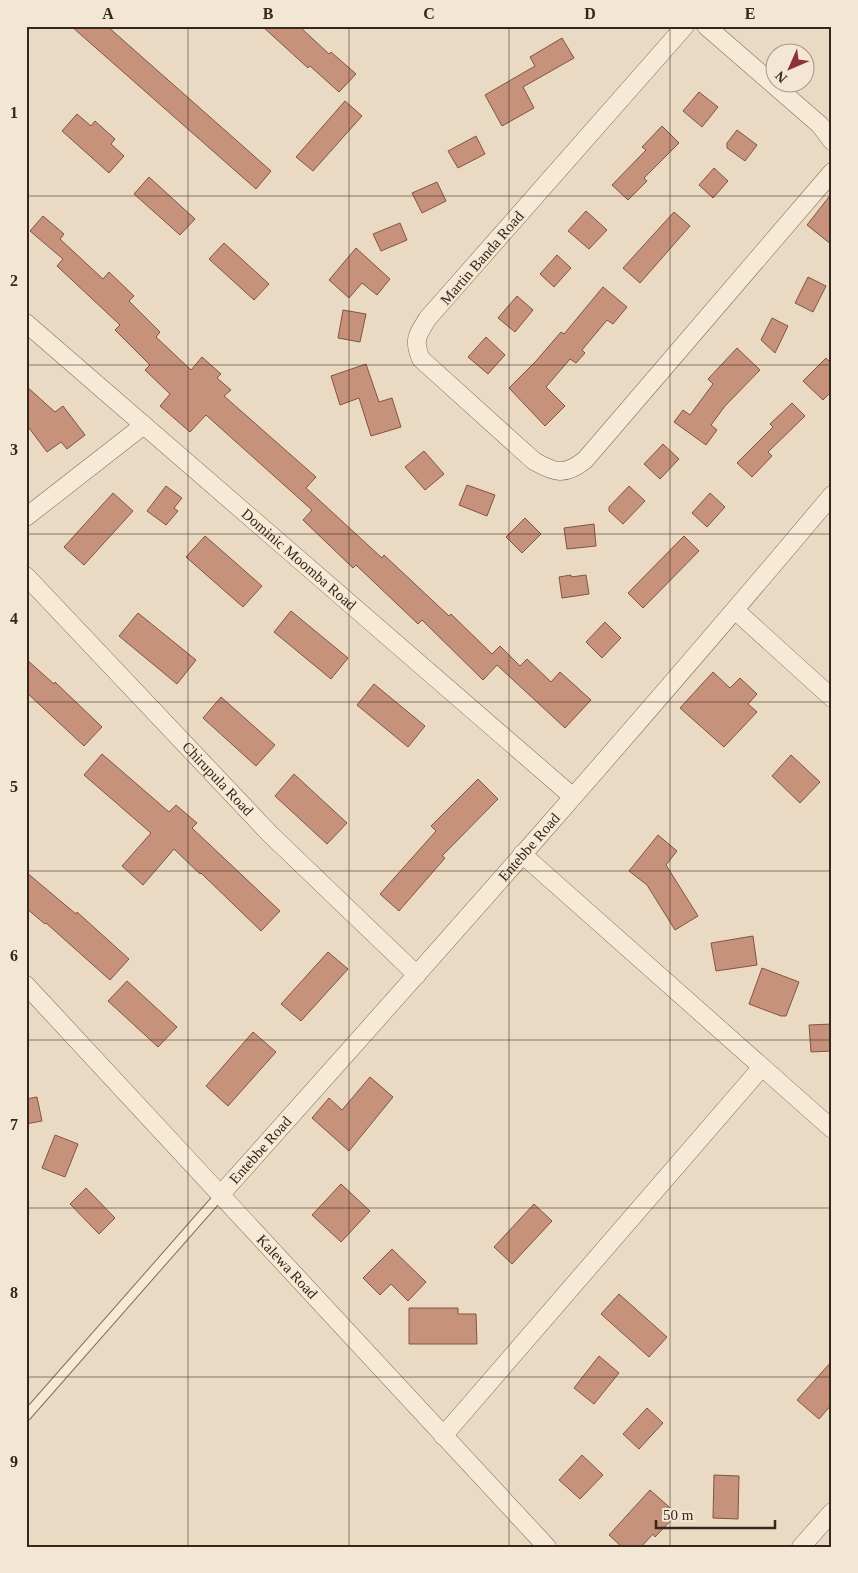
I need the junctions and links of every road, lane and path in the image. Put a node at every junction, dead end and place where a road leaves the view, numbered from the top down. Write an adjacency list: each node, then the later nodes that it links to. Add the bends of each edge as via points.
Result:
1 (685, 26): 4 (street, Martin Banda Road, via 428,318 418,333 416,347 421,359 534,461 547,469 561,472 574,469)
2 (706, 26): 3 (street, via 820,125)
3 (832, 141)
4 (832, 172)
5 (26, 323): 6 (street, Dominic Moomba Road)
6 (144, 425): 8 (street); 12 (street, Dominic Moomba Road)
7 (832, 495): 10 (street, Entebbe Road)
8 (26, 517)
9 (26, 576): 14 (street, Chirupula Road, via 270,834)
10 (735, 610): 11 (street); 12 (street, Entebbe Road)
11 (832, 698)
12 (572, 796): 13 (street, Entebbe Road)
13 (522, 854): 14 (street, Entebbe Road); 16 (street)
14 (417, 975): 18 (street, Entebbe Road)
15 (26, 985): 18 (street, Kalewa Road)
16 (762, 1067): 17 (street); 20 (street)
17 (832, 1129)
18 (221, 1194): 19 (lane); 20 (street, Kalewa Road)
19 (26, 1416)
20 (443, 1436): 22 (street, Kalewa Road)
21 (832, 1512): 23 (street)
22 (547, 1547)
23 (801, 1547)

